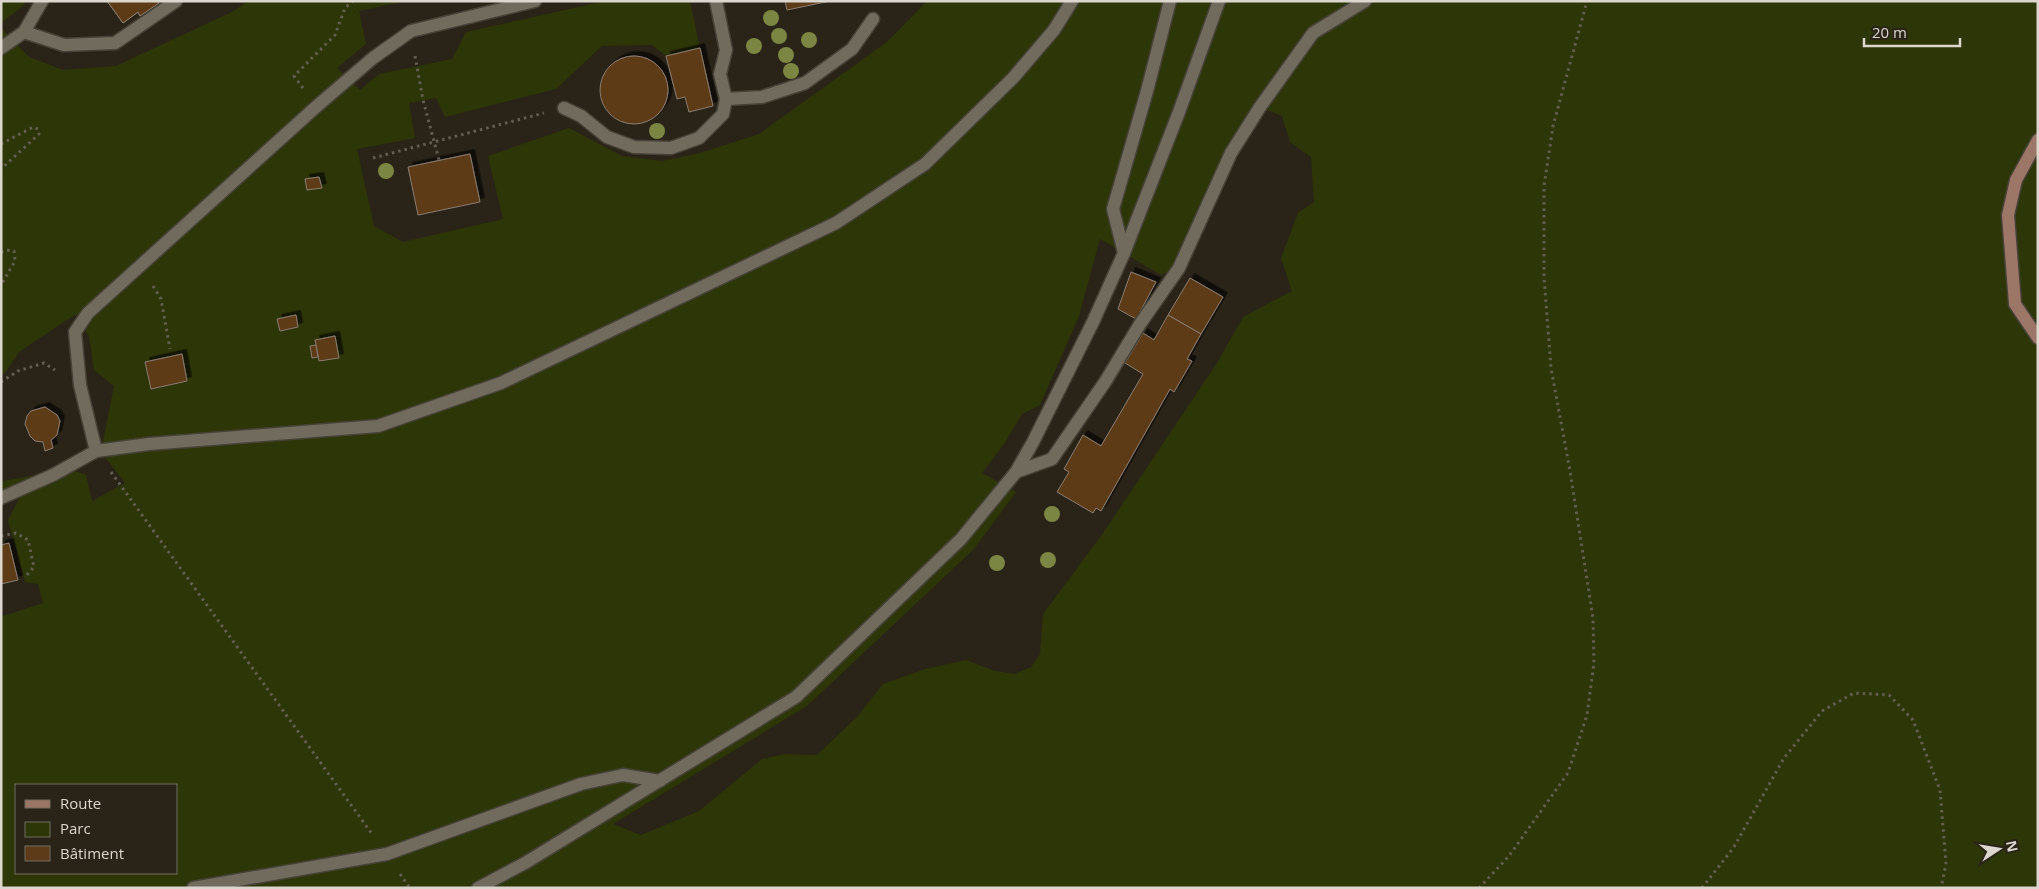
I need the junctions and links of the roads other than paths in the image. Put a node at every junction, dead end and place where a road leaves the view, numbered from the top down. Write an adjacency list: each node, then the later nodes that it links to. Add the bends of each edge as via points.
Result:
1 (42, 1): 10 (lane)
2 (176, 1): 10 (lane, via 115,43 64,45)
3 (535, 1): 17 (lane, via 411,31 373,58 317,106 88,313 75,332 80,385)
4 (716, 1): 12 (lane, via 726,50 720,74)
5 (1072, 1): 17 (lane, via 1054,30 1013,78 925,164 836,223 501,383 378,426)
6 (1170, 1): 15 (lane, via 1113,209)
7 (1219, 1): 15 (lane)
8 (1365, 1): 18 (lane, via 1313,33 1231,153 1180,268 1140,324 1105,382 1052,459)
9 (873, 18): 12 (lane, via 852,49 805,83 762,97)
10 (24, 32): 11 (lane)
11 (1, 48)
12 (726, 99): 13 (lane, via 723,114 698,138 671,148 634,147 607,137)
13 (564, 108)
14 (2038, 140): 16 (main road, via 2016,180 2008,215 2016,304)
15 (1124, 253): 18 (lane, via 1076,356)
16 (2038, 338)
17 (96, 451): 19 (lane)
18 (1016, 472): 20 (lane, via 962,540 796,697)
19 (1, 498)
20 (660, 781): 21 (lane, via 623,775 581,784 387,854); 22 (lane)
21 (193, 888)
22 (478, 888)

